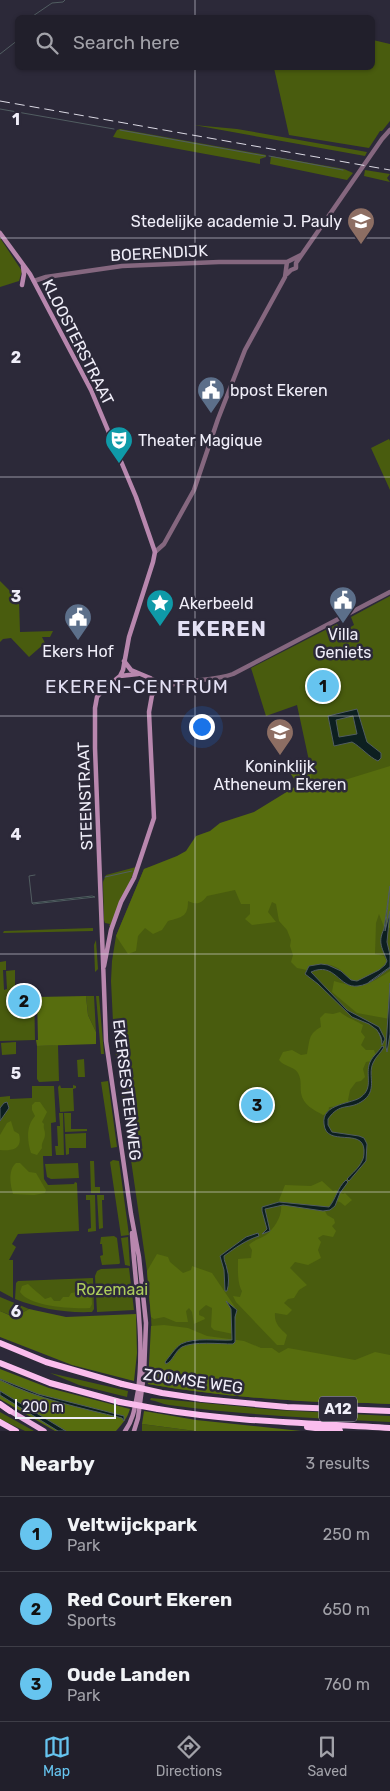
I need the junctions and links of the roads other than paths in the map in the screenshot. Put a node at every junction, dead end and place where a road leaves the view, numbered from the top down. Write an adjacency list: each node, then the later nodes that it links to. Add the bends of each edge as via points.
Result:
1 (390, 130): 3 (street)
2 (0, 233): 4 (main road, KLOOSTERSTRAAT)
3 (295, 261): 6 (street); 6 (street, via 296,268)
4 (22, 262): 7 (main road, KLOOSTERSTRAAT); 9 (main road)
5 (32, 264): 7 (main road)
6 (288, 266): 8 (street, BOERENDIJK, via 219,262 122,266); 10 (street, via 246,347 194,490 164,544)
7 (26, 268): 8 (main road, KLOOSTERSTRAAT)
8 (34, 281): 10 (main road, KLOOSTERSTRAAT, via 93,394 134,491)
9 (22, 285)
10 (155, 552): 12 (main road)
11 (390, 592): 16 (street, via 233,674)
12 (124, 661): 13 (main road); 14 (main road)
13 (138, 674): 14 (main road); 15 (main road)
14 (120, 676): 18 (main road, STEENSTRAAT, via 98,694 95,708)
15 (150, 678): 16 (street); 17 (main road, via 154,684)
16 (165, 686): 17 (street)
17 (153, 694): 19 (main road, EKERSESTEENWEG, via 148,712 154,818 134,878 111,930)
18 (101, 896): 19 (main road, EKERSESTEENWEG)
19 (103, 969): 20 (main road, EKERSESTEENWEG, via 106,1041)
20 (131, 1214): 31 (main road, EKERSESTEENWEG, via 141,1360 135,1411); 32 (main road, EKERSESTEENWEG, via 147,1336 140,1410)
21 (0, 1343): 25 (highway, ZOOMSE WEG / A12, bridge, via 46,1362 162,1393 287,1407)
22 (0, 1363): 26 (highway, ZOOMSE WEG / A12, bridge, via 50,1383 120,1402)
23 (0, 1405): 24 (highway)
24 (10, 1411): 30 (highway)
25 (390, 1411)
26 (260, 1421): 28 (highway, ZOOMSE WEG / A12); 33 (highway)
27 (0, 1422): 29 (highway)
28 (390, 1428)
29 (16, 1431)
30 (44, 1431)
31 (125, 1431)
32 (134, 1431)
33 (340, 1431)

